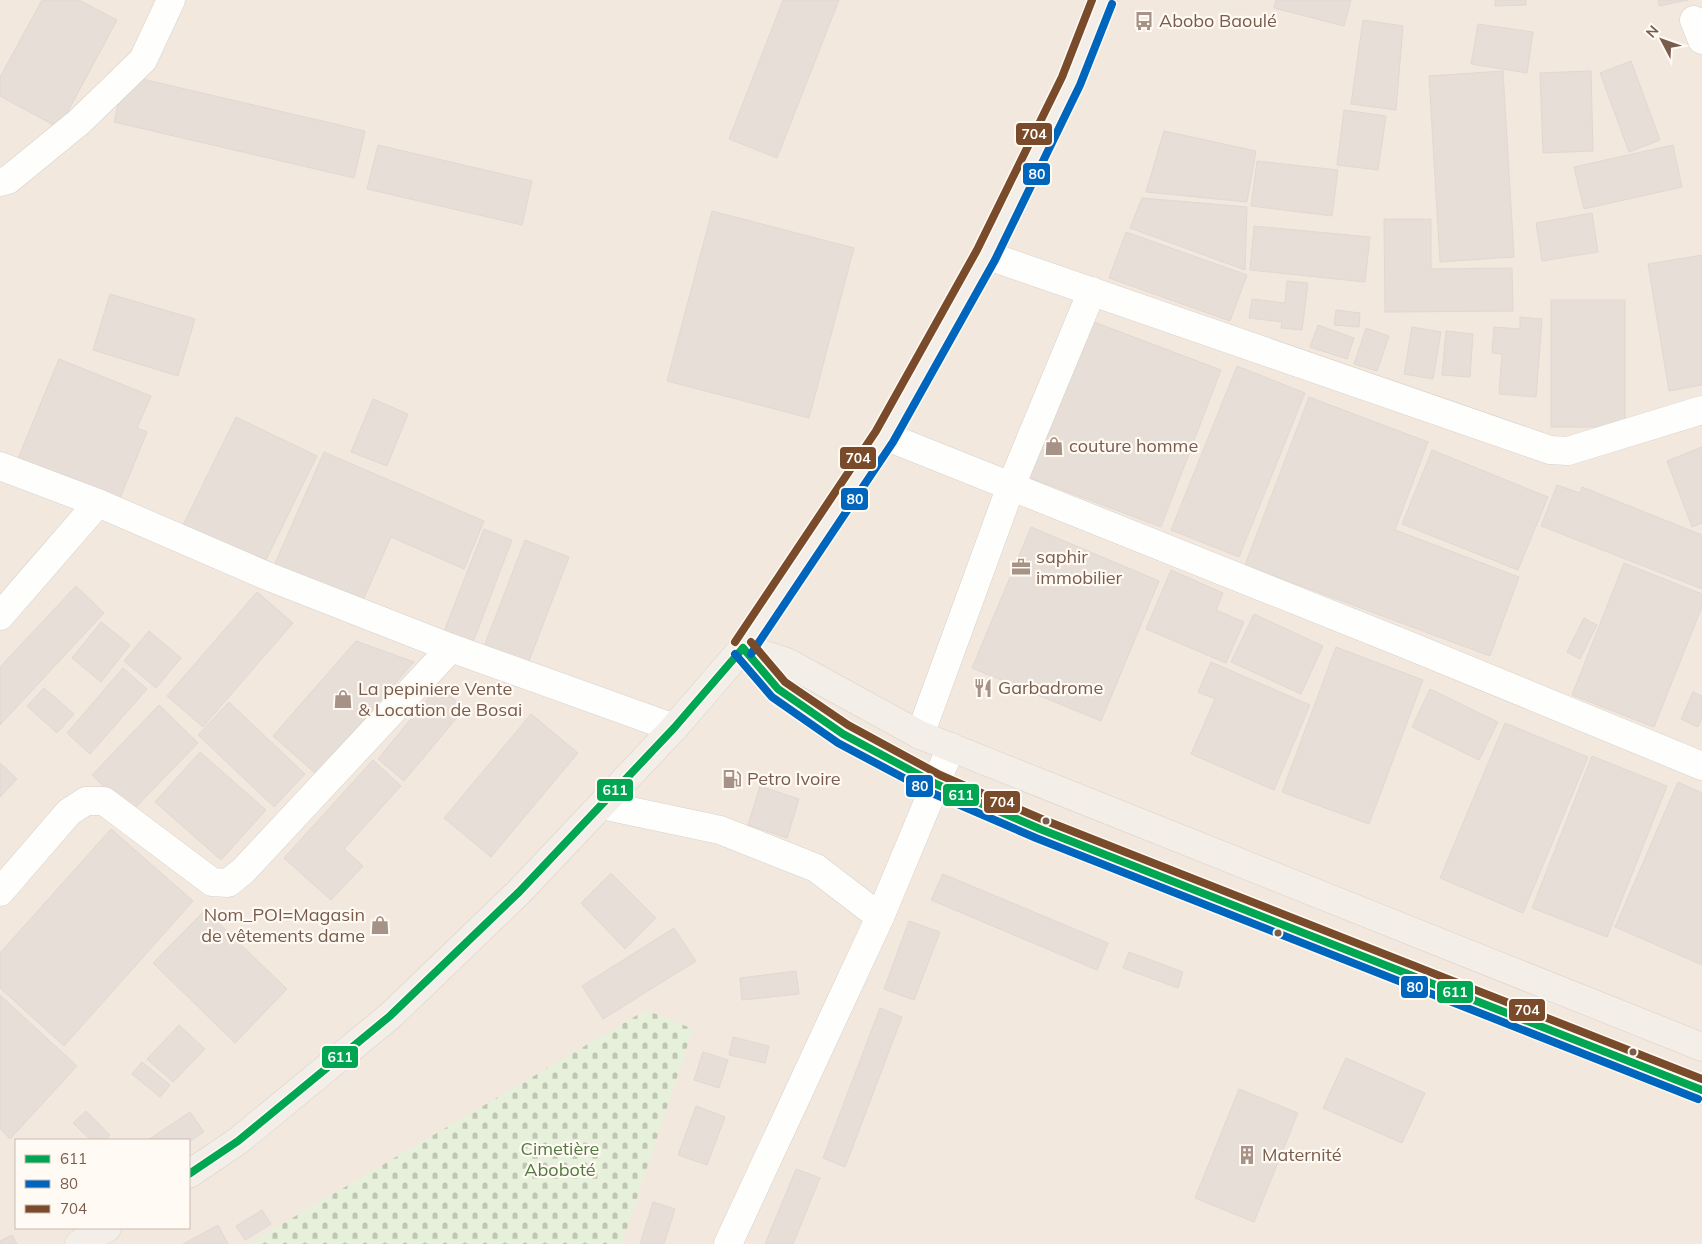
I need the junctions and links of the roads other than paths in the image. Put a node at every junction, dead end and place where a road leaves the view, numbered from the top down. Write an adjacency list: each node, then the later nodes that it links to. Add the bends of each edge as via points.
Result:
1 (171, 0): 3 (street, via 143,60 78,122 8,180)
2 (1103, 0): 4 (main road, via 1071,81)
3 (0, 182)
4 (986, 255): 5 (street); 7 (main road)
5 (1092, 291): 6 (street, via 1550,450 1568,450); 9 (street)
6 (1702, 410)
7 (885, 436): 9 (street); 13 (main road)
8 (0, 466): 10 (street)
9 (1011, 486): 15 (street); 17 (street)
10 (98, 503): 11 (street); 12 (street, via 267,576)
11 (0, 616)
12 (451, 648): 14 (street); 20 (street, via 243,871 228,883 212,882 104,801 86,801 69,812)
13 (743, 648): 14 (main road); 15 (main road, via 787,662); 18 (main road, via 778,689 843,734)
14 (674, 728): 19 (main road)
15 (920, 735): 16 (main road)
16 (951, 748): 18 (street); 22 (main road)
17 (1702, 766)
18 (936, 784): 21 (street); 23 (main road, via 1040,829)
19 (602, 805): 21 (street, via 720,830 816,868); 24 (main road, via 519,892 390,1016 238,1141)
20 (0, 892)
21 (880, 917): 27 (street)
22 (1702, 1047)
23 (1702, 1090)
24 (190, 1173)
25 (105, 1229): 26 (main road)
26 (79, 1244)
27 (728, 1244)

